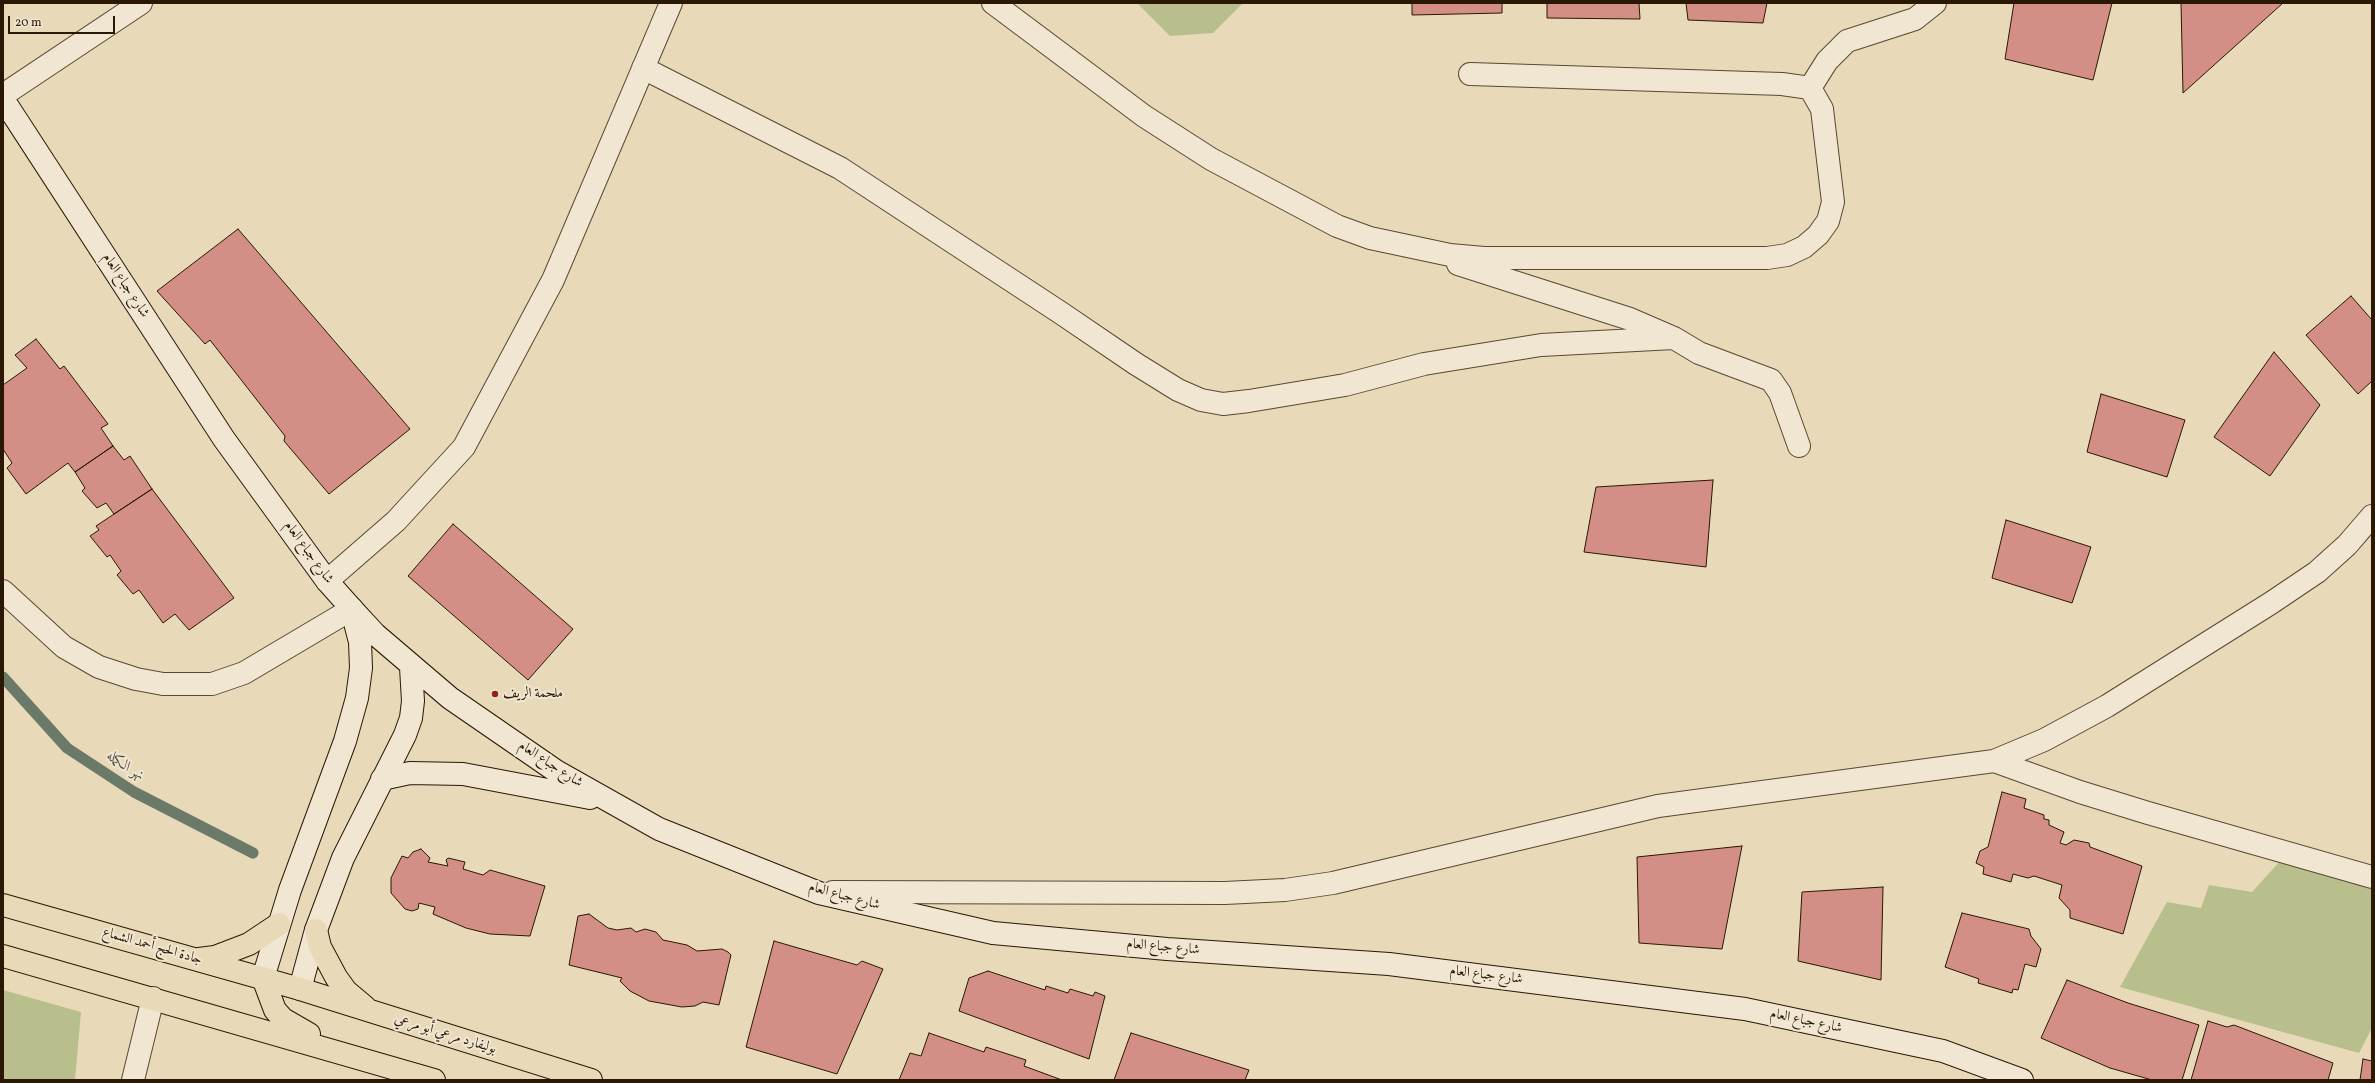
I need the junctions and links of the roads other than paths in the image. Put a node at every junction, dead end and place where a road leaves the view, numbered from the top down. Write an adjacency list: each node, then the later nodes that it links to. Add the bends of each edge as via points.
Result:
1 (142, 3): 8 (street)
2 (672, 3): 5 (street)
3 (993, 3): 10 (street, via 1144,116 1211,159 1337,226)
4 (1935, 3): 7 (street, via 1915,19 1847,40 1827,61)
5 (643, 68): 11 (street, via 840,168 1136,364 1178,390 1201,400 1223,404 1250,402 1345,385 1424,364 1542,345); 14 (street, via 553,280 464,447 396,520)
6 (1470, 74): 7 (street, via 1782,84)
7 (1810, 88): 10 (street, via 1822,109 1832,202 1828,221 1818,235 1804,247 1787,255 1767,258 1484,258)
8 (3, 95)
9 (3, 98): 14 (street, شارع جباع العام, via 224,439)
10 (1406, 247): 11 (street, via 1630,320)
11 (1674, 338): 12 (street, via 1704,355 1771,380 1780,393)
12 (1798, 446)
13 (2372, 516): 18 (street, via 2347,545 2317,572 2271,603 2107,706 2044,740)
14 (327, 581): 16 (street, شارع جباع العام)
15 (3, 591): 16 (street, via 64,647 99,667 136,679 163,684 212,684 244,673)
16 (352, 609): 17 (street, شارع جباع العام); 24 (street, via 360,642 362,668 357,698 345,741)
17 (411, 667): 19 (street, via 413,701 410,718 405,735); 20 (street, شارع جباع العام, via 450,698 556,771)
18 (1994, 761): 21 (street, via 2140,811); 22 (street, via 1658,806 1333,883 1285,890 1225,893)
19 (382, 779): 20 (street, via 410,773 463,774); 25 (street, via 344,858)
20 (610, 803): 22 (street, شارع جباع العام, via 659,829)
21 (2372, 877)
22 (819, 893): 36 (street, شارع جباع العام, via 993,933 1167,950 1389,964 1745,1009 1943,1051)
23 (3, 905): 27 (main road, جادة الحج أحمد الشماع)
24 (279, 924): 27 (main road, via 243,947 215,957); 28 (street)
25 (316, 930): 29 (street); 31 (main road, via 320,947 336,977 346,991)
26 (3, 956): 30 (main road)
27 (197, 960): 28 (main road, جادة الحج أحمد الشماع)
28 (263, 978): 29 (main road, جادة الحج أحمد الشماع); 32 (main road)
29 (300, 989): 31 (main road, بوليفارد مرعي أبو مرعي); 32 (main road)
30 (153, 998): 32 (main road, via 251,1026); 33 (street)
31 (372, 1012): 35 (main road, بوليفارد مرعي أبو مرعي)
32 (283, 1027): 34 (main road, via 349,1056)
33 (133, 1080)
34 (434, 1080)
35 (590, 1080)
36 (2022, 1080)

